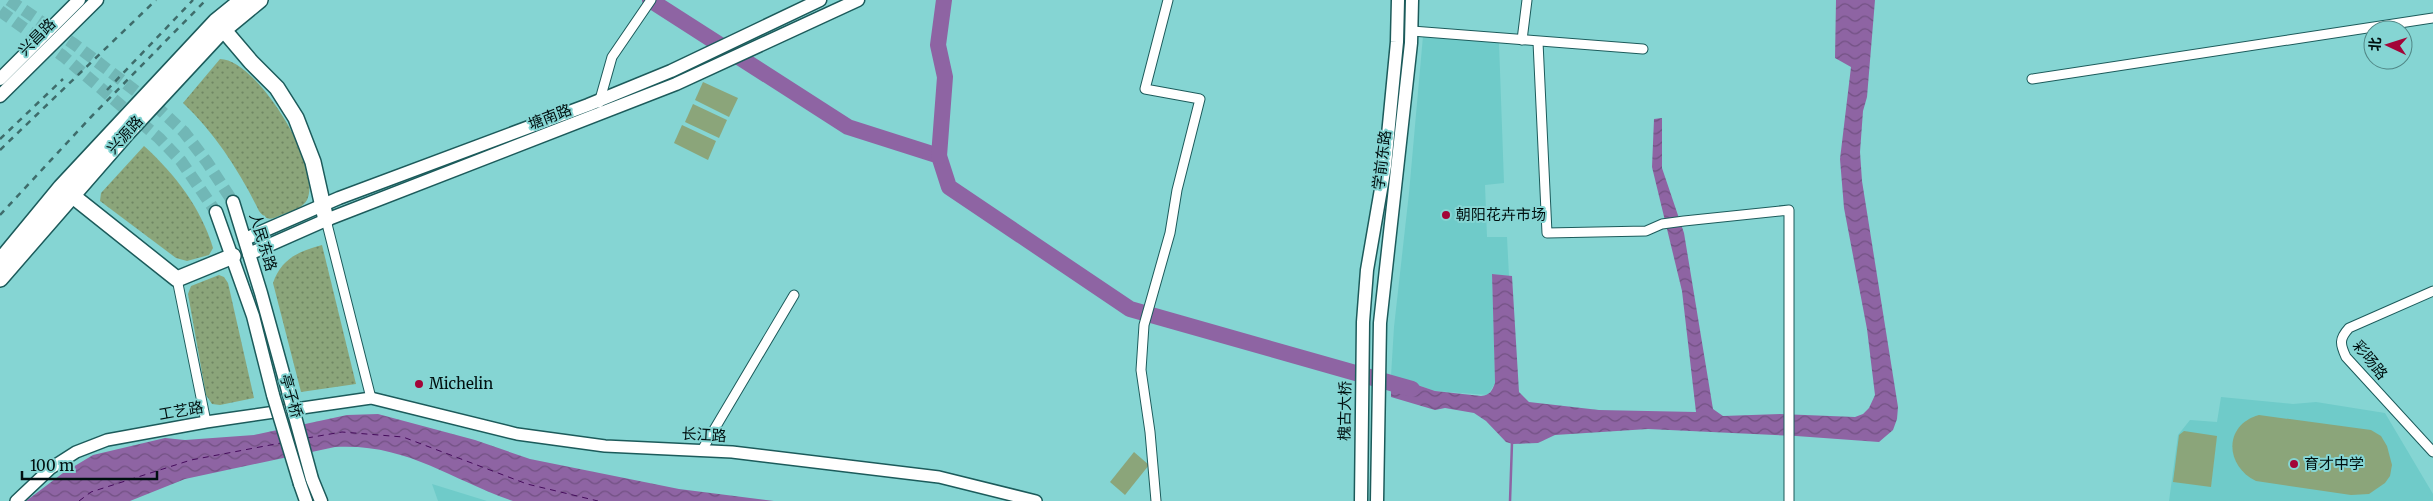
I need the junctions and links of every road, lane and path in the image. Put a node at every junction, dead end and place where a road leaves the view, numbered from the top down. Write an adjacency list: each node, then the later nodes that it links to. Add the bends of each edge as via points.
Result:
1 (79, 0): 18 (main road, 兴昌路)
2 (97, 0): 20 (main road, 兴昌路)
3 (242, 0): 13 (main road, 兴源路)
4 (260, 0): 13 (main road, 兴源路)
5 (651, 0): 21 (street, via 612,57)
6 (820, 0): 21 (main road, 塘南路, via 692,61)
7 (858, 0): 22 (main road, 塘南路)
8 (1168, 0): 46 (street, via 1146,89 1200,99 1177,190 1170,233 1144,325 1141,370)
9 (1398, 0): 36 (main road, 学前东路, via 1398,30 1384,166 1367,270)
10 (1412, 0): 14 (main road, 学前东路)
11 (1527, 0): 15 (street)
12 (2433, 18): 19 (street)
13 (220, 26): 23 (main road, 兴源路); 25 (main road, via 277,88 296,118)
14 (1412, 31): 15 (street); 48 (main road, 学前东路, via 1380,323)
15 (1522, 40): 16 (street)
16 (1538, 42): 17 (street); 49 (street, via 1547,233 1646,231 1662,224 1789,210)
17 (1642, 49)
18 (0, 79)
19 (2032, 79)
20 (0, 96)
21 (599, 100): 22 (street); 25 (main road, 塘南路)
22 (598, 116): 27 (main road, 塘南路)
23 (66, 191): 31 (main road, 兴源路); 32 (main road, 兴源路); 33 (main road)
24 (232, 202): 28 (main road, 人民东路)
25 (323, 205): 27 (main road); 28 (main road, 塘南路)
26 (216, 212): 30 (main road, 亭子桥)
27 (326, 220): 29 (main road, 塘南路); 37 (street)
28 (245, 239): 29 (main road, 人民东路)
29 (249, 254): 41 (main road, 人民东路, bridge, via 288,391)
30 (233, 256): 33 (main road); 41 (main road, 亭子桥, bridge, via 253,316 273,396)
31 (0, 260)
32 (0, 279)
33 (177, 279): 38 (street)
34 (2433, 291): 40 (street, 彩旸路, via 2349,328 2340,345 2346,357)
35 (794, 295): 39 (street)
36 (1363, 322): 47 (main road, 槐古大桥)
37 (371, 398): 38 (street, 工艺路); 39 (street, 长江路, via 517,434 605,446)
38 (206, 422): 42 (street, 工艺路, via 107,440 76,452 51,468)
39 (702, 450): 45 (street, 长江路, via 939,477)
40 (2433, 452)
41 (306, 481): 43 (main road); 44 (main road)
42 (16, 501)
43 (306, 501)
44 (321, 501)
45 (1036, 501)
46 (1156, 501)
47 (1361, 501)
48 (1376, 501)
49 (1789, 501)

